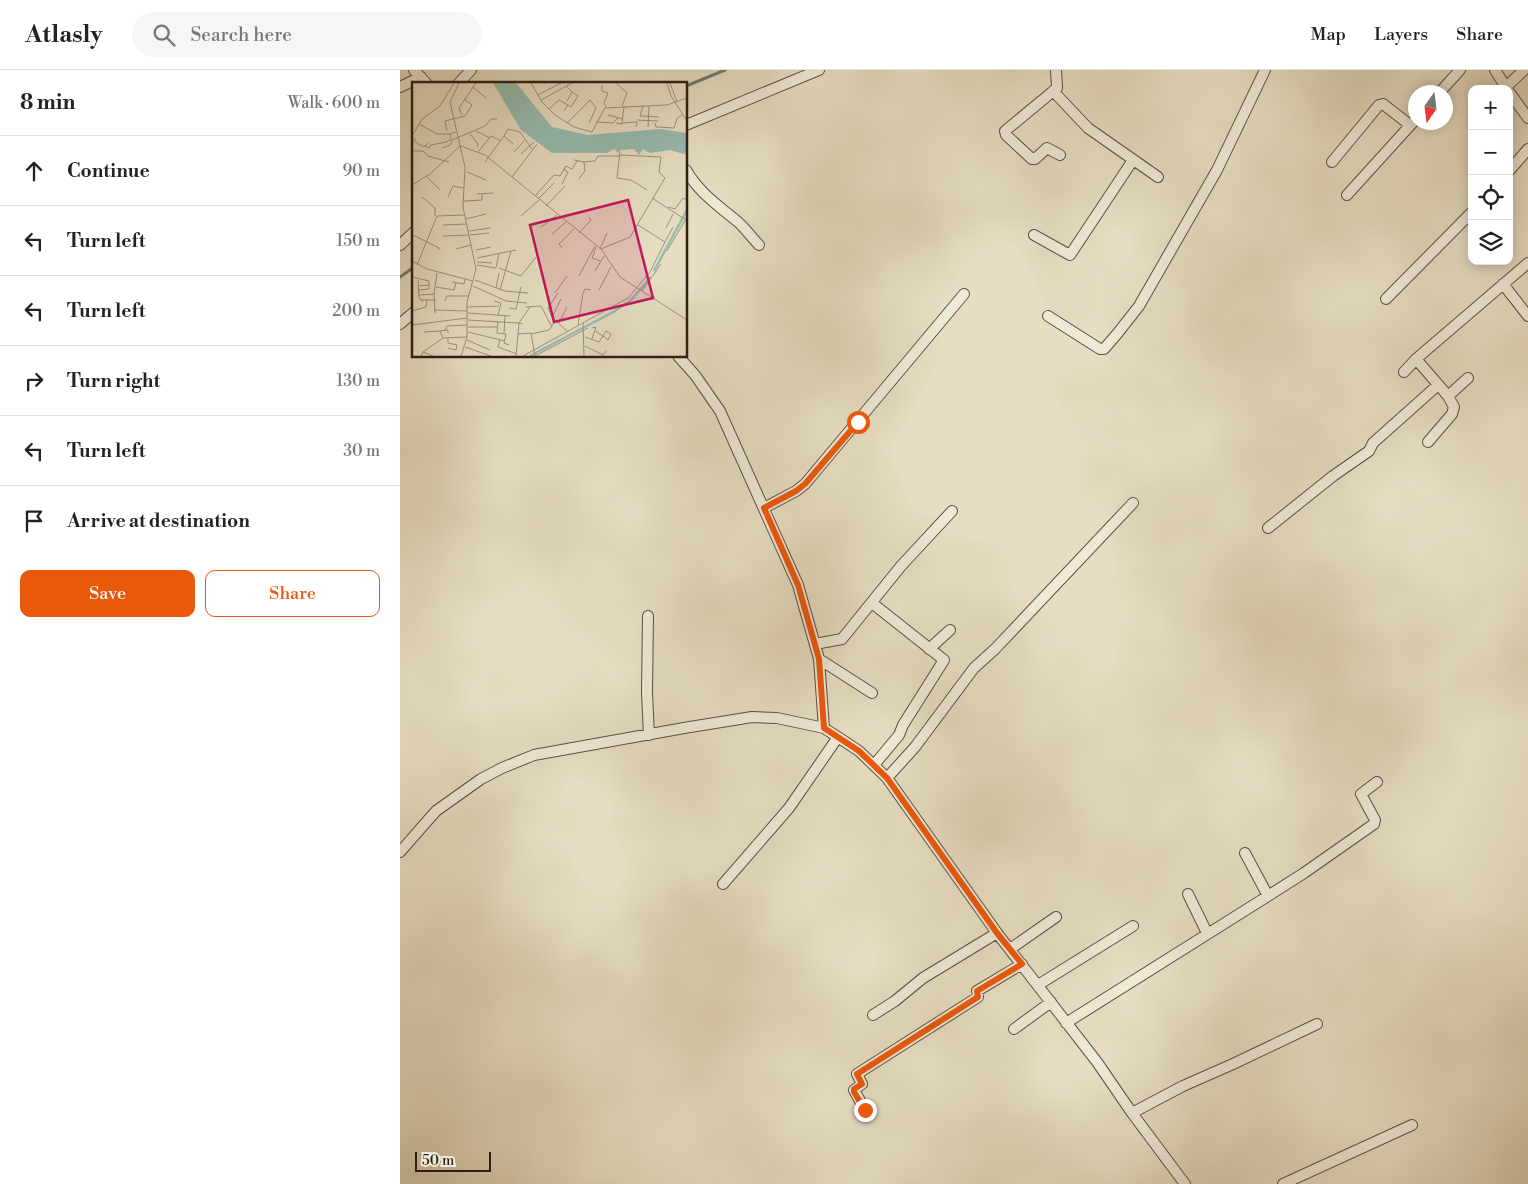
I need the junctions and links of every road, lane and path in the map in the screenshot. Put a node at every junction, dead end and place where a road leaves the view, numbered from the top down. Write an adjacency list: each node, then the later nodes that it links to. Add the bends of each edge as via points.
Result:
1 (472, 70): 9 (street)
2 (820, 70): 18 (street)
3 (1056, 70): 14 (street, via 1057,86)
4 (1265, 70): 38 (street, via 1217,170 1139,306 1104,349)
5 (1460, 70): 10 (street)
6 (1495, 70): 11 (street)
7 (1524, 70): 12 (street)
8 (421, 77): 13 (street)
9 (460, 82)
10 (1446, 85)
11 (1504, 85)
12 (1511, 85)
13 (400, 87)
14 (1053, 91): 21 (street, via 1005,131 1032,159 1047,148); 22 (street, via 1088,128)
15 (1513, 97): 16 (street)
16 (1528, 118)
17 (1408, 119): 23 (street, via 1383,104 1379,105)
18 (688, 124)
19 (1408, 128): 27 (street)
20 (1528, 149): 24 (street)
21 (1060, 155)
22 (1133, 160): 26 (street); 30 (street, via 1070,255)
23 (1332, 162)
24 (1513, 166)
25 (688, 174): 32 (street, via 706,196 739,223)
26 (1158, 177)
27 (1347, 195)
28 (1468, 216): 36 (street)
29 (412, 234): 31 (street)
30 (1034, 235)
31 (400, 245)
32 (759, 245)
33 (1528, 263): 34 (street)
34 (1503, 284): 39 (street); 42 (street)
35 (964, 294): 49 (street, via 805,484)
36 (1386, 298)
37 (412, 314): 40 (street)
38 (1048, 316)
39 (1528, 316)
40 (400, 324)
41 (680, 358): 49 (street, via 720,412)
42 (1416, 360): 43 (street); 45 (street)
43 (1404, 372)
44 (1468, 378): 46 (street)
45 (1438, 384): 46 (street); 51 (street, via 1373,443 1369,451)
46 (1448, 396): 47 (street, via 1454,410)
47 (1428, 442)
48 (1133, 504): 63 (street, via 974,668 915,747)
49 (764, 508): 55 (street, via 798,585)
50 (952, 511): 52 (street)
51 (1268, 528)
52 (872, 603): 55 (street, via 842,639); 56 (street)
53 (648, 616): 60 (street)
54 (950, 630): 56 (street)
55 (815, 644): 57 (street)
56 (929, 649): 62 (street, via 944,660 899,735)
57 (819, 659): 58 (street); 59 (street)
58 (872, 693)
59 (824, 728): 60 (street, via 777,718 752,717); 61 (street)
60 (649, 735): 65 (street, via 534,755 502,768 436,812)
61 (838, 737): 62 (street); 67 (street, via 789,808)
62 (874, 765): 63 (street)
63 (887, 778): 72 (street)
64 (1377, 782): 69 (street, via 1361,794 1375,820 1374,824)
65 (400, 852)
66 (1245, 853): 69 (street)
67 (723, 884)
68 (1188, 894): 73 (street)
69 (1268, 896): 73 (street)
70 (1056, 917): 74 (street)
71 (1133, 926): 76 (street)
72 (997, 933): 74 (street); 78 (street, via 921,976 895,1001)
73 (1207, 934): 79 (street)
74 (1010, 949): 75 (street)
75 (1022, 964): 76 (street); 82 (street, via 977,991 978,997 857,1074 862,1084 854,1092)
76 (1038, 985): 77 (street)
77 (1051, 1002): 79 (street); 81 (street)
78 (873, 1015)
79 (1066, 1023): 83 (street)
80 (1318, 1024): 83 (street)
81 (1014, 1028)
82 (865, 1110)
83 (1132, 1113): 85 (street)
84 (1412, 1125): 86 (street)
85 (1185, 1184)
86 (1283, 1184)

